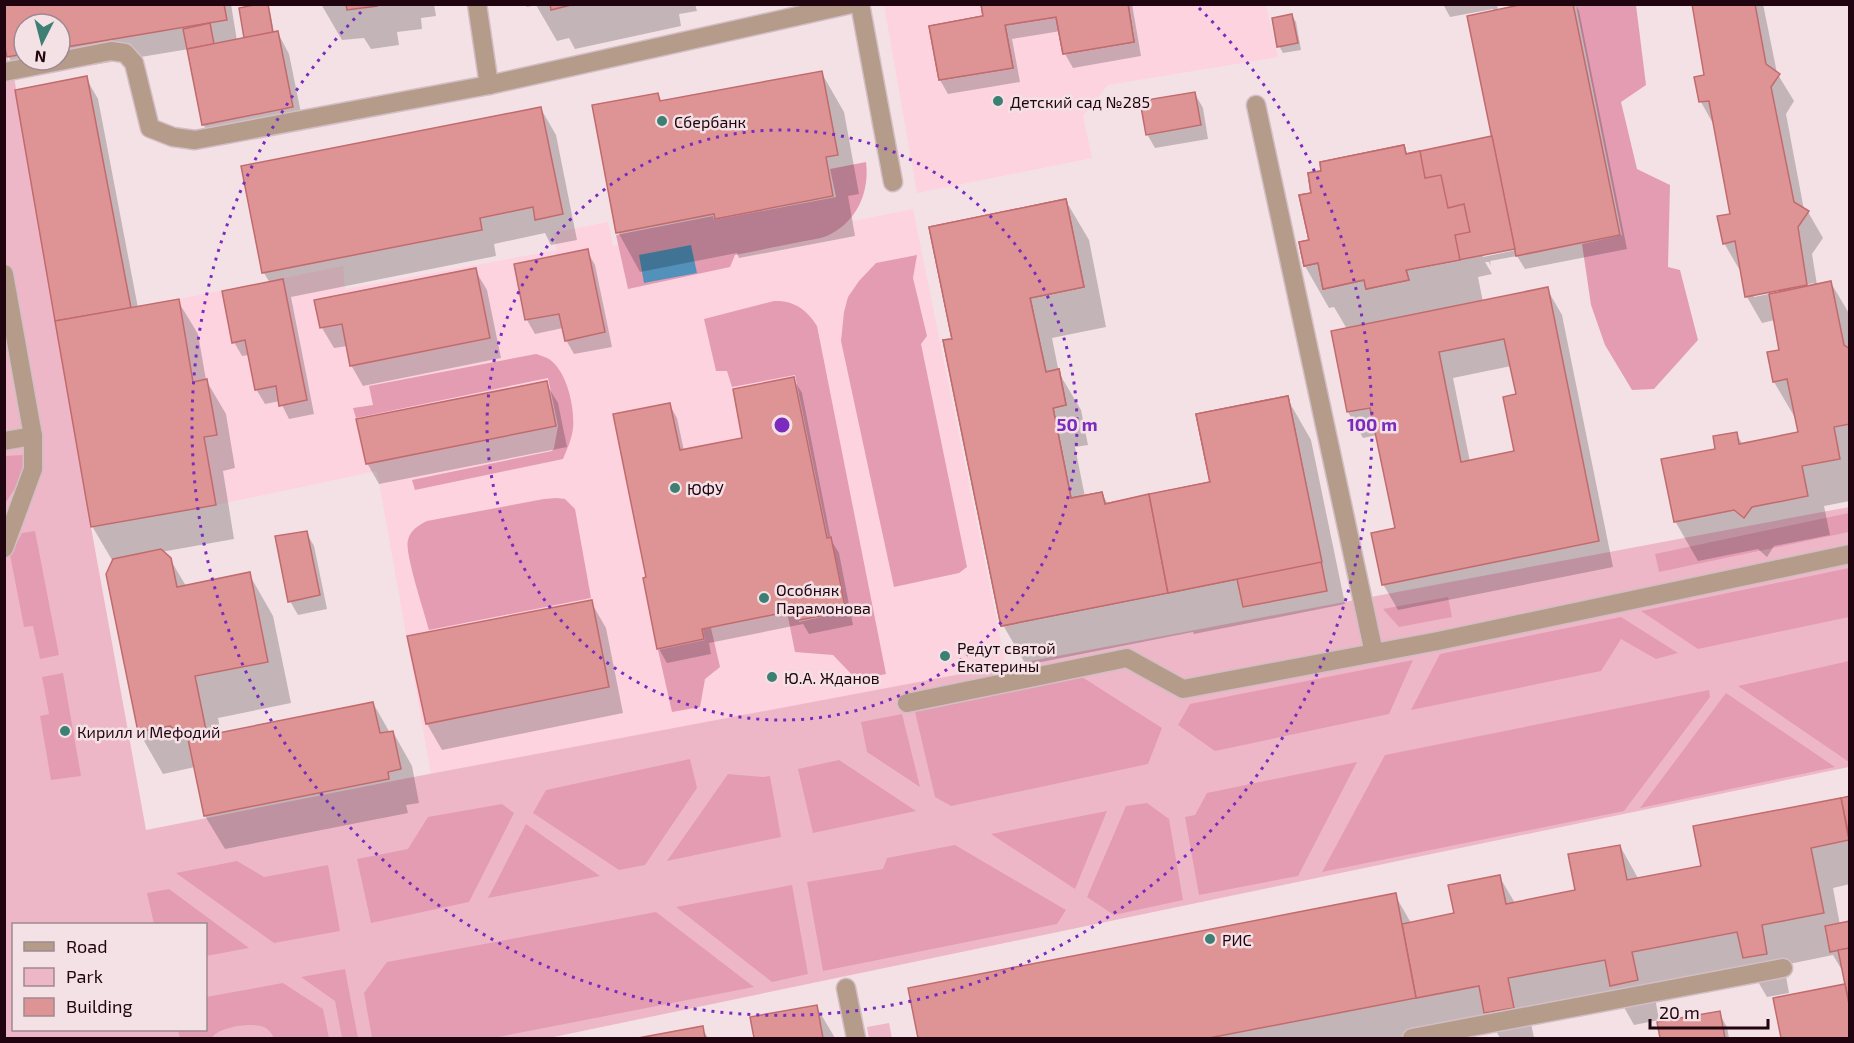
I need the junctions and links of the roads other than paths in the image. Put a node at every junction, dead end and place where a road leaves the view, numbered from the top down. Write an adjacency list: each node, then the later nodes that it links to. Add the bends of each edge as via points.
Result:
1 (477, 4): 5 (street)
2 (851, 4): 5 (street)
3 (860, 4): 7 (street)
4 (4, 72): 5 (street, via 111,51 125,53 134,63 150,128 195,140)
5 (489, 85)
6 (1256, 105): 13 (street)
7 (893, 182)
8 (4, 274): 9 (street)
9 (33, 436): 10 (street); 11 (street, via 33,469)
10 (4, 441)
11 (4, 548)
12 (1850, 554): 13 (street)
13 (1374, 652): 14 (street, via 1183,689 1127,658)
14 (907, 703)
15 (1783, 968): 18 (street)
16 (846, 988): 17 (street)
17 (856, 1038)
18 (1412, 1038)

